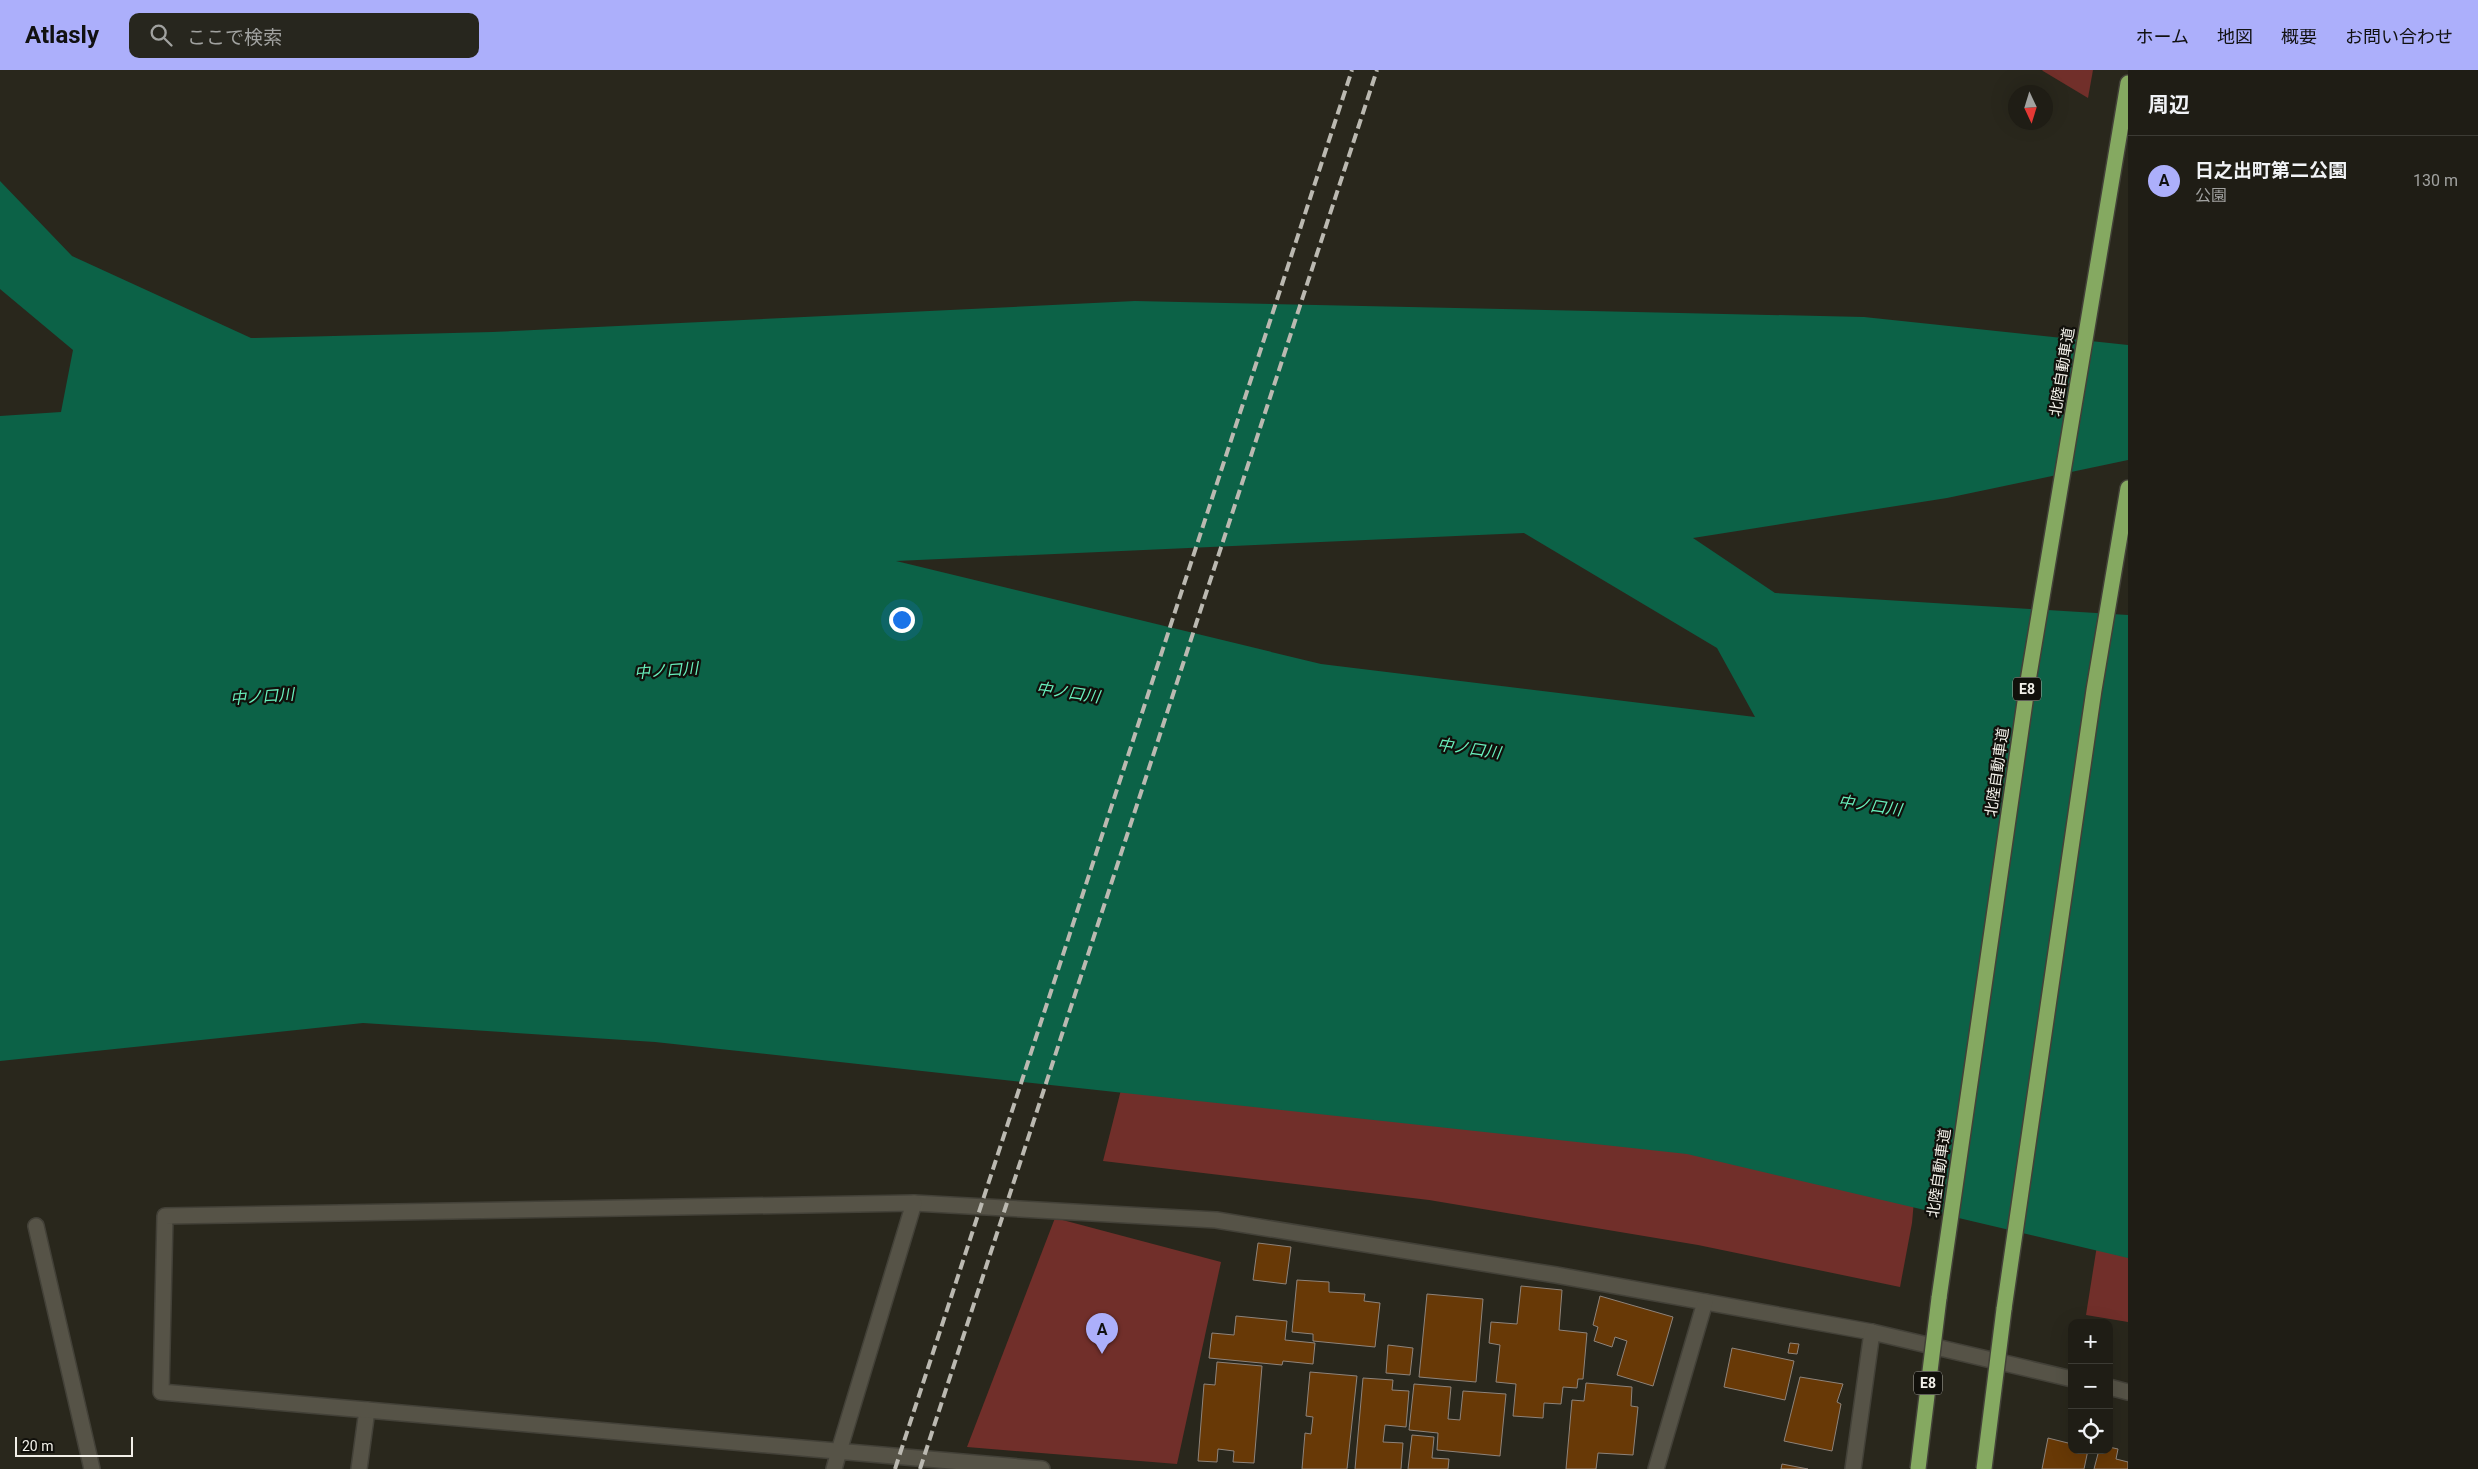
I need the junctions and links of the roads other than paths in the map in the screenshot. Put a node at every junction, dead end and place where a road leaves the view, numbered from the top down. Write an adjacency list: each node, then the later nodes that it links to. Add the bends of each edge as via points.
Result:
1 (2128, 82): 18 (highway, 北陸自動車道 / E8, bridge, via 2028,681 1939,1298)
2 (2128, 488): 19 (highway, bridge, via 2094,690 2004,1309)
3 (914, 1203): 5 (street, via 1216,1220 1556,1274); 10 (street, via 165,1216 161,1392); 11 (street)
4 (36, 1226): 12 (street)
5 (1705, 1302): 6 (street); 16 (street)
6 (1872, 1332): 7 (street); 17 (street)
7 (2068, 1378)
8 (2113, 1389): 9 (street)
9 (2128, 1392)
10 (367, 1410): 11 (street); 13 (street)
11 (839, 1451): 14 (street); 15 (street)
12 (92, 1469)
13 (359, 1469)
14 (834, 1469)
15 (1042, 1469)
16 (1656, 1469)
17 (1853, 1469)
18 (1918, 1469)
19 (1984, 1469)

